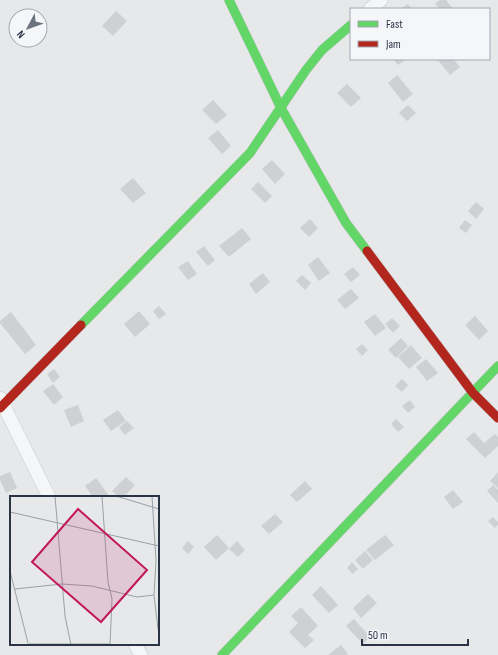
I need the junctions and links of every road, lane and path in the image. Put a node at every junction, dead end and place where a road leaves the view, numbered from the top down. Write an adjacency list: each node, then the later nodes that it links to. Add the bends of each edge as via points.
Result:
1 (229, 0): 5 (street)
2 (381, 0): 3 (street)
3 (371, 8)
4 (350, 26): 5 (street, via 322,50)
5 (281, 108): 7 (street, via 346,223); 8 (street, via 250,153)
6 (498, 366): 7 (street)
7 (473, 393): 9 (street); 13 (street)
8 (1, 404): 10 (street)
9 (498, 418)
10 (48, 496)
11 (136, 645): 12 (street)
12 (141, 655)
13 (222, 655)

